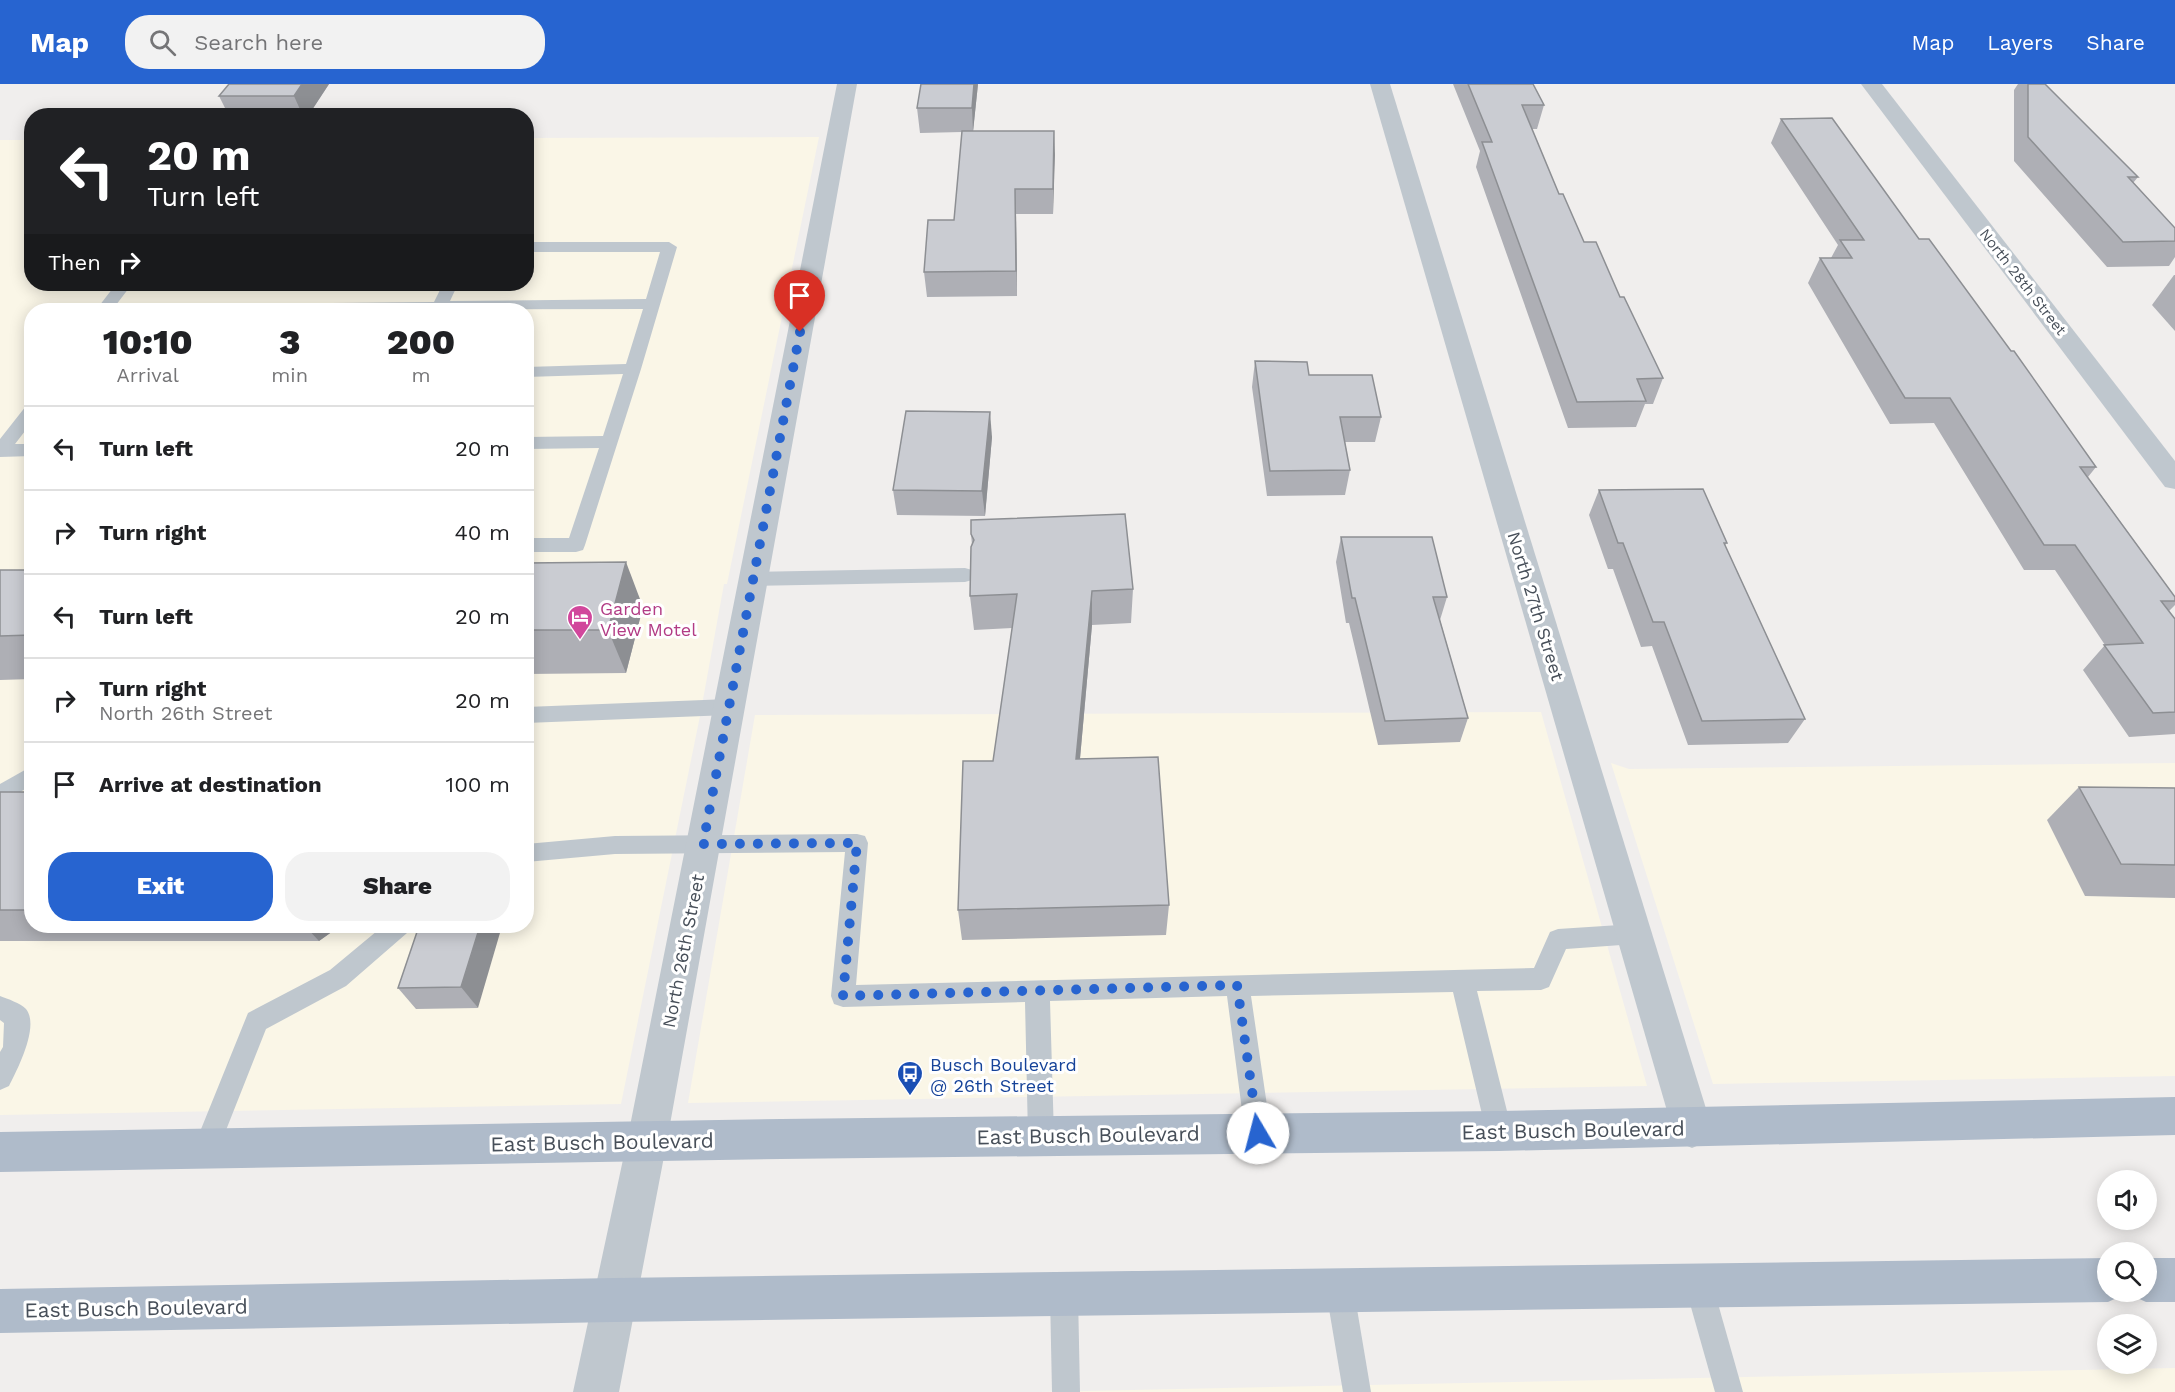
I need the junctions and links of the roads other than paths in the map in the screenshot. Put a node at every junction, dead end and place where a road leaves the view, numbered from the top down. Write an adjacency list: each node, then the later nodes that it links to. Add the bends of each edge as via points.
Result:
1 (847, 84): 19 (street, North 26th Street)
2 (1380, 84): 27 (street, North 27th Street)
3 (1871, 84): 16 (street, North 28th Street)
4 (534, 247): 7 (lane, via 669,247)
5 (119, 291): 6 (lane)
6 (109, 303)
7 (652, 304): 8 (lane); 9 (lane)
8 (534, 307)
9 (633, 369): 10 (lane); 12 (lane)
10 (534, 372)
11 (24, 421): 15 (lane)
12 (610, 442): 13 (lane); 17 (lane, via 576,545)
13 (534, 443)
14 (24, 450): 15 (lane)
15 (1, 451)
16 (2175, 480)
17 (534, 545)
18 (965, 576): 19 (lane)
19 (753, 579): 20 (street, North 26th Street)
20 (729, 707): 21 (lane); 24 (street, North 26th Street)
21 (534, 715)
22 (24, 779): 23 (lane)
23 (0, 795)
24 (703, 844): 25 (lane, via 615,845); 30 (lane, via 857,843 843,996); 38 (street, North 26th Street)
25 (534, 852)
26 (391, 933): 39 (lane, via 338,978 257,1021)
27 (1635, 934): 28 (lane, via 1558,939 1541,979); 34 (street, North 27th Street)
28 (1462, 981): 29 (lane); 35 (lane)
29 (1237, 985): 30 (lane); 36 (lane)
30 (1037, 990): 37 (lane)
31 (0, 1007): 32 (lane, via 17,1017 15,1048)
32 (0, 1078)
33 (2175, 1116): 34 (main road, East Busch Boulevard)
34 (1692, 1128): 35 (main road, East Busch Boulevard)
35 (1499, 1131): 36 (main road, East Busch Boulevard)
36 (1258, 1133): 37 (main road, East Busch Boulevard)
37 (1041, 1136): 38 (main road, East Busch Boulevard)
38 (647, 1141): 39 (main road, East Busch Boulevard); 47 (street, North 26th Street)
39 (206, 1149): 40 (main road, East Busch Boulevard)
40 (0, 1152)
41 (2097, 1280): 44 (main road, East Busch Boulevard)
42 (2157, 1280): 43 (main road)
43 (2175, 1280)
44 (1699, 1286): 45 (main road, East Busch Boulevard); 52 (lane)
45 (1340, 1291): 46 (main road, East Busch Boulevard); 51 (lane)
46 (1064, 1295): 47 (main road, East Busch Boulevard); 50 (lane)
47 (614, 1300): 48 (main road, East Busch Boulevard); 49 (street, North 26th Street)
48 (0, 1311)
49 (596, 1392)
50 (1066, 1392)
51 (1357, 1392)
52 (1729, 1392)

